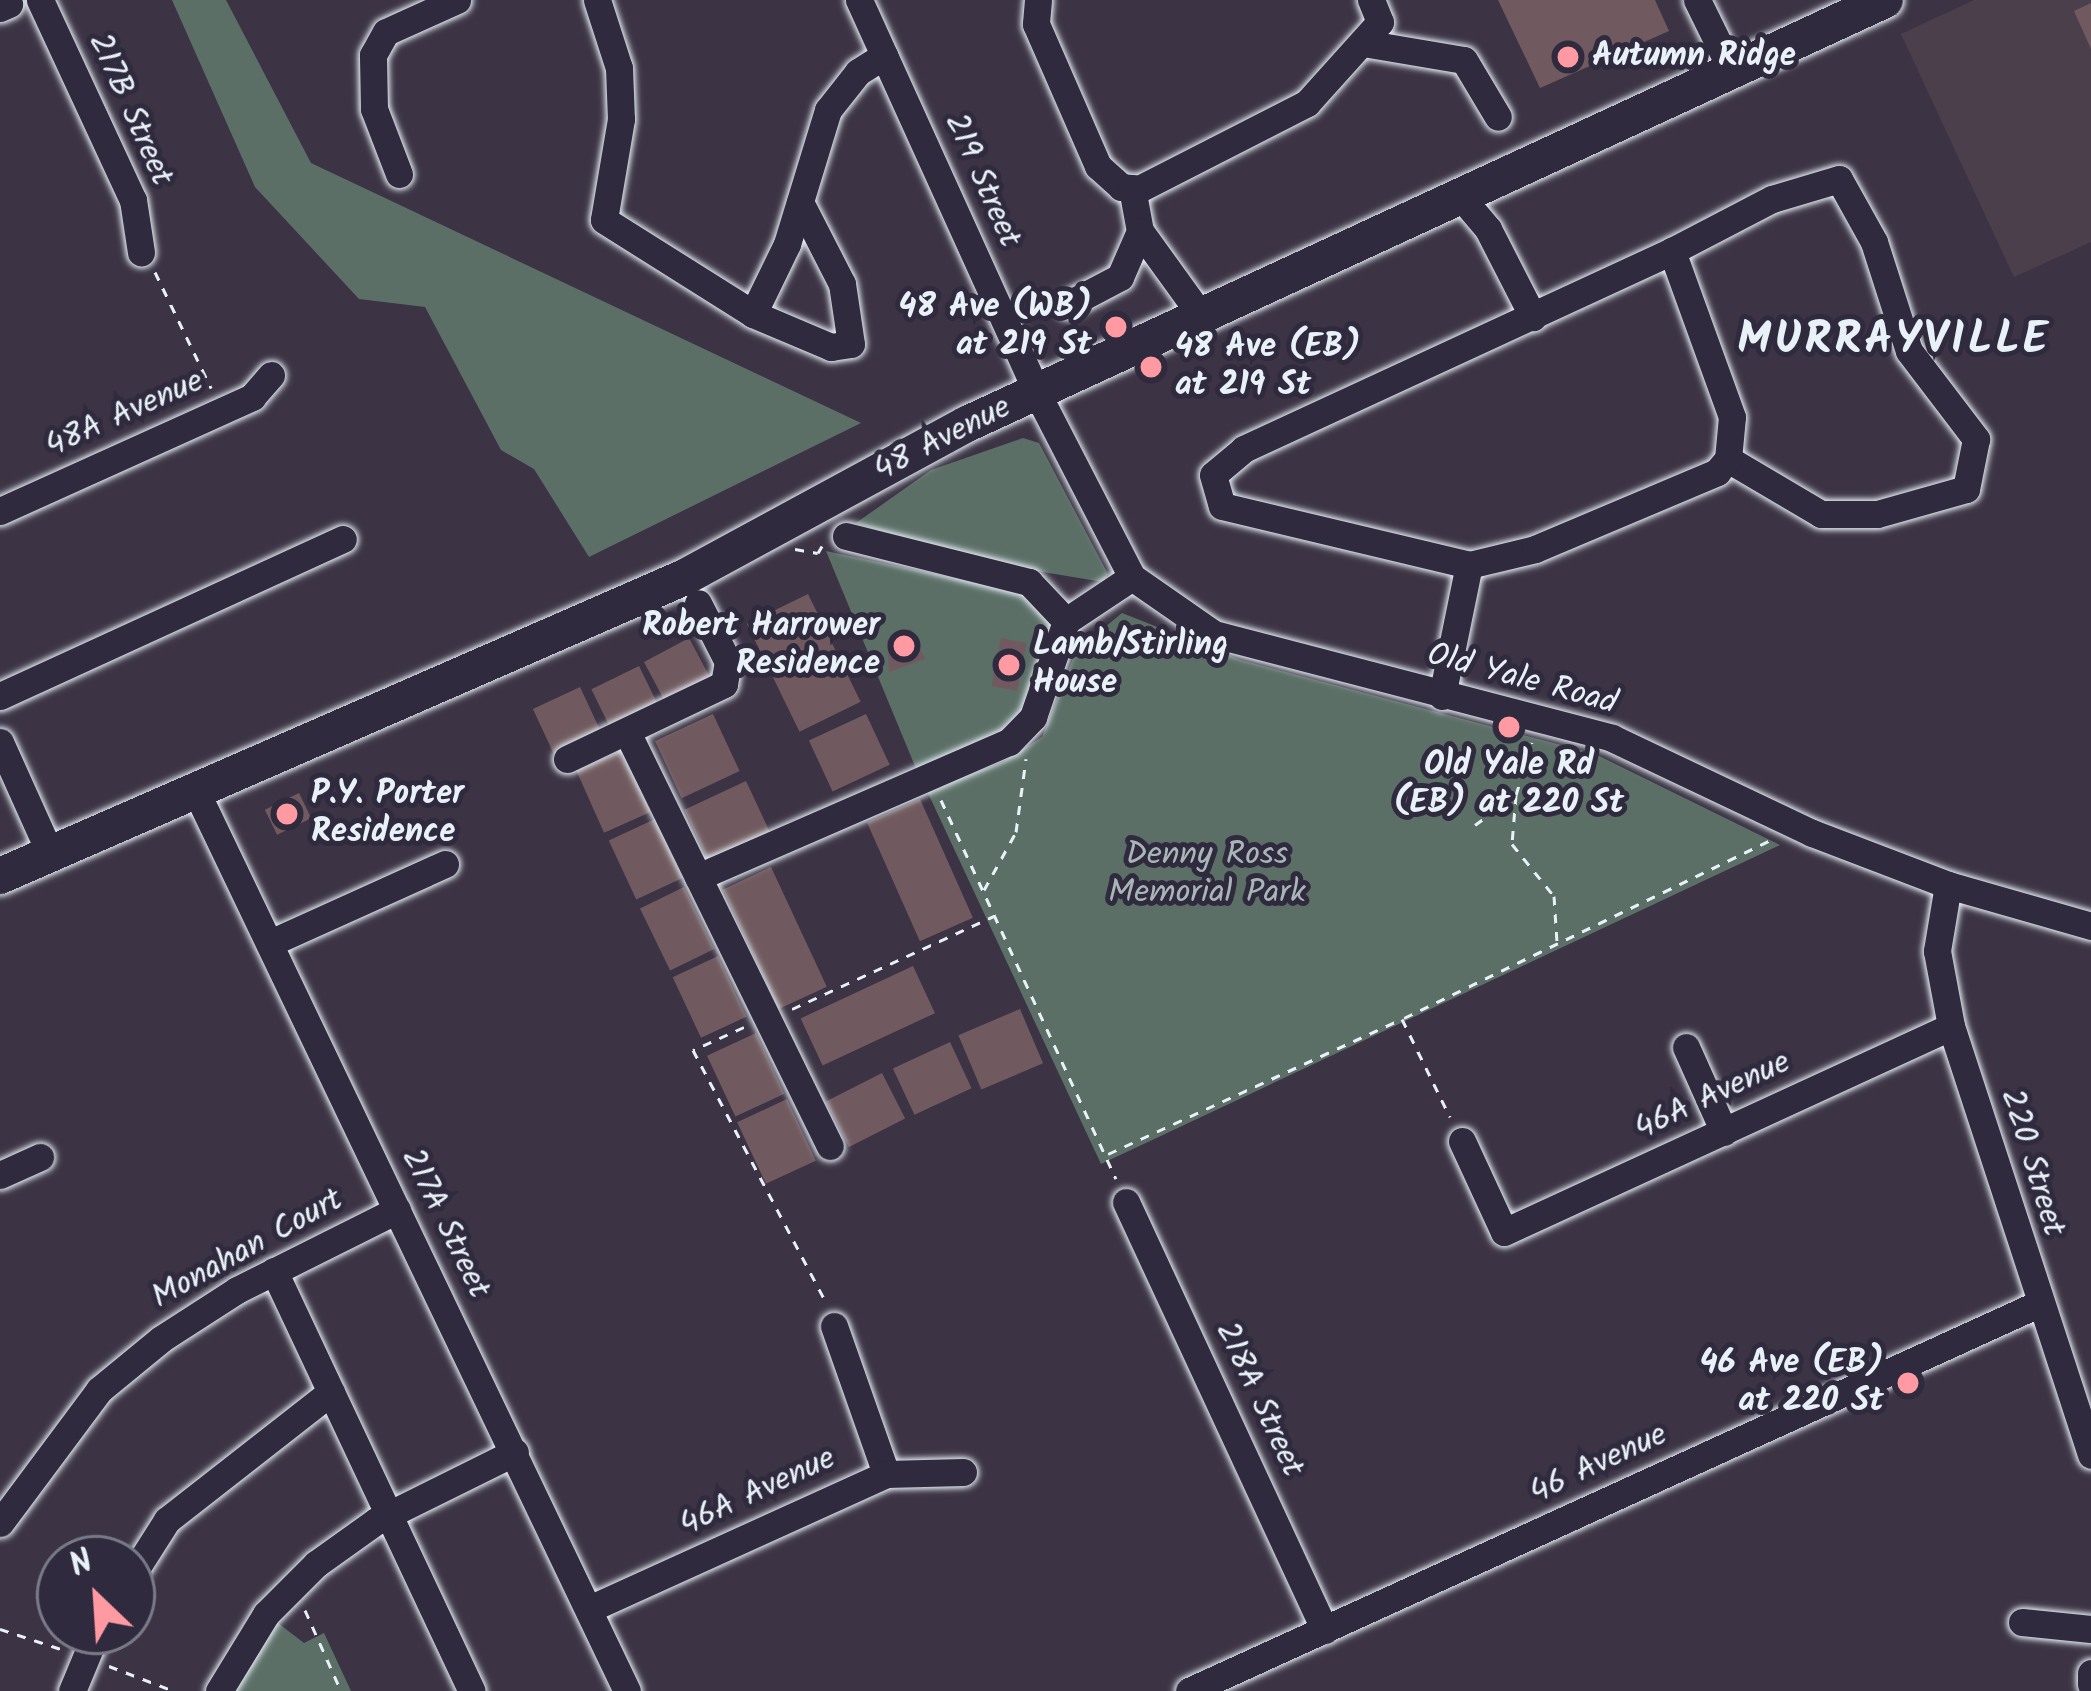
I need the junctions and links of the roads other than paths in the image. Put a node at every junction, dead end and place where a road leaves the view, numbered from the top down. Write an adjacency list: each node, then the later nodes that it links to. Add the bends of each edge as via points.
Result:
1 (40, 0): 19 (street, 217B Street, via 133,200)
2 (458, 0): 13 (street, via 386,32 373,55 374,109)
3 (597, 0): 21 (street, via 619,68 621,119 604,220)
4 (859, 0): 10 (street, 219 Street)
5 (1038, 0): 14 (street, via 1036,24 1098,166)
6 (1371, 0): 9 (street, via 1380,22)
7 (1697, 0): 11 (street)
8 (1885, 0): 11 (main road, 48 Avenue)
9 (1363, 43): 12 (street, via 1464,60); 14 (street, via 1307,103)
10 (884, 56): 16 (street, via 858,72 828,110); 25 (street, 219 Street)
11 (1732, 71): 15 (main road, 48 Avenue)
12 (1498, 118)
13 (398, 174)
14 (1132, 188): 17 (street)
15 (1461, 197): 22 (main road, 48 Avenue); 23 (street)
16 (800, 202): 21 (street); 21 (street, via 842,284 851,344 831,347)
17 (1140, 231): 20 (street, via 1120,277); 22 (street)
18 (1672, 251): 23 (street); 26 (street, via 1732,417); 26 (street, via 1772,199 1839,179 1874,242 1909,351 1976,439 1966,489 1877,514 1821,514)
19 (141, 252)
20 (1066, 305)
21 (752, 314)
22 (1202, 317): 25 (main road, 48 Avenue)
23 (1525, 321): 30 (street, via 1244,449 1213,475 1222,506)
24 (271, 374): 27 (street, 48A Avenue, via 252,398)
25 (1037, 393): 31 (street, Old Yale Road); 39 (main road, 48 Avenue, via 686,577)
26 (1728, 459): 30 (street, via 1717,472 1535,549)
27 (0, 511)
28 (836, 534): 33 (street, via 1029,582)
29 (343, 539): 34 (street)
30 (1469, 565): 35 (street)
31 (1132, 577): 33 (street); 35 (street, Old Yale Road, via 1214,634)
32 (698, 603): 36 (street, via 728,662 724,684)
33 (1066, 621): 43 (street, via 1024,730)
34 (0, 696)
35 (1442, 696): 44 (street, Old Yale Road, via 1612,738)
36 (627, 731): 38 (street); 43 (street)
37 (0, 742): 40 (street)
38 (567, 759)
39 (194, 789): 40 (main road, 48 Avenue); 46 (street, 217A Street)
40 (50, 853): 42 (main road, 48 Avenue)
41 (445, 865): 46 (street)
42 (0, 876)
43 (698, 877): 51 (street)
44 (1948, 886): 45 (street, Old Yale Road); 47 (street, 220 Street, via 1936,951)
45 (2091, 926)
46 (270, 944): 55 (street, 217A Street)
47 (1951, 1026): 49 (street, 46A Avenue); 57 (street, 220 Street)
48 (1686, 1047): 49 (street)
49 (1724, 1132): 50 (street, 46A Avenue, via 1504,1232)
50 (1462, 1141)
51 (830, 1146)
52 (40, 1157): 53 (street)
53 (0, 1175)
54 (1126, 1202): 70 (street, 218A Street)
55 (397, 1210): 56 (street, Monahan Court); 60 (street, 217A Street)
56 (274, 1271): 59 (street); 65 (street, Monahan Court, via 160,1339 99,1390)
57 (2038, 1304): 61 (street, 220 Street); 70 (street, 46 Avenue)
58 (834, 1326): 63 (street)
59 (331, 1392): 64 (street); 66 (street, via 167,1520)
60 (514, 1452): 64 (street); 67 (street, 217A Street)
61 (2091, 1455)
62 (963, 1472): 63 (street, 46A Avenue)
63 (886, 1474): 67 (street, 46A Avenue)
64 (393, 1513): 75 (street, via 266,1614); 76 (street)
65 (0, 1523)
66 (156, 1537)
67 (589, 1609): 77 (street, 217A Street)
68 (2022, 1622): 69 (street)
69 (2091, 1629)
70 (1325, 1630): 78 (street, 46 Avenue)
71 (87, 1655): 74 (street)
72 (2091, 1673): 73 (street)
73 (2091, 1684)
74 (72, 1691)
75 (218, 1691)
76 (472, 1691)
77 (627, 1691)
78 (1190, 1691)

